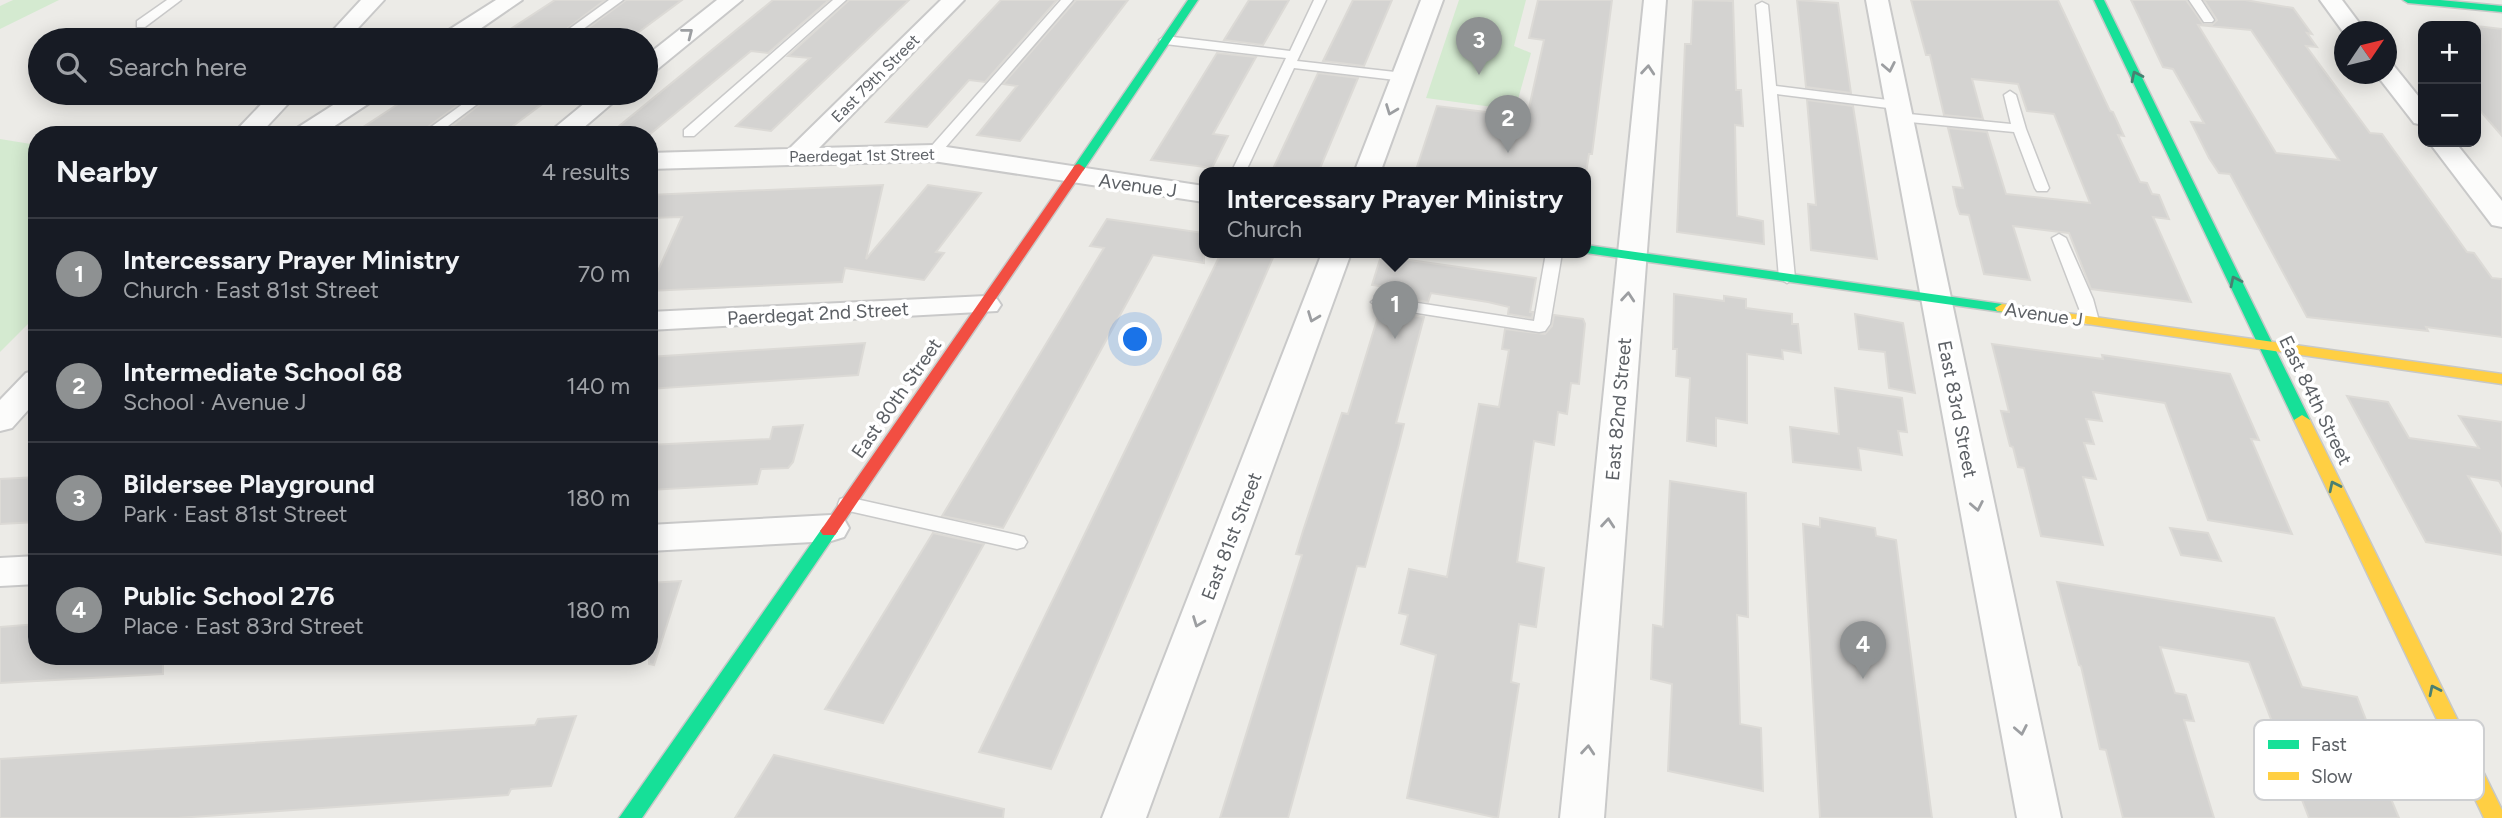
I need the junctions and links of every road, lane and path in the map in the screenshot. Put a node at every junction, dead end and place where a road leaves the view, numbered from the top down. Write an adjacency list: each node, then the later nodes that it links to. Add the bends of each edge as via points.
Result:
1 (175, 0): 22 (lane)
2 (373, 0): 23 (street)
3 (512, 0): 24 (street)
4 (617, 0): 25 (lane)
5 (731, 0): 27 (street, one-way to 5)
6 (840, 0): 44 (lane)
7 (953, 0): 47 (street, East 79th Street)
8 (1067, 0): 46 (lane)
9 (1193, 0): 26 (street, East 80th Street)
10 (1320, 0): 28 (lane)
11 (1432, 0): 29 (street)
12 (1655, 0): 57 (street, East 82nd Street, one-way to 12)
13 (1877, 0): 37 (street, East 83rd Street, one-way to 37)
14 (2099, 0): 66 (street, East 84th Street, one-way to 14)
15 (2195, 0): 20 (lane)
16 (2331, 0): 21 (street)
17 (2408, 0): 19 (street)
18 (1762, 5): 31 (lane)
19 (2502, 9)
20 (2208, 20)
21 (2347, 21)
22 (141, 24)
23 (346, 28)
24 (468, 28)
25 (577, 28)
26 (1165, 40): 28 (lane); 51 (street, East 80th Street)
27 (658, 58)
28 (1292, 59): 29 (lane); 49 (lane)
29 (1404, 76): 50 (street, one-way to 50)
30 (2396, 84): 38 (street)
31 (1770, 89): 37 (lane); 60 (lane)
32 (2010, 95): 43 (lane)
33 (274, 105): 39 (street)
34 (349, 105): 40 (street)
35 (469, 105): 41 (lane)
36 (597, 105): 42 (street)
37 (1898, 111): 43 (lane); 61 (street, East 83rd Street)
38 (2418, 112)
39 (254, 126)
40 (317, 126)
41 (440, 126)
42 (570, 126)
43 (2019, 129): 52 (lane)
44 (689, 134)
45 (2446, 147): 54 (street)
46 (933, 153): 47 (street, Paerdegat 1st Street); 51 (street, Paerdegat 1st Street)
47 (798, 155): 48 (street, Paerdegat 1st Street)
48 (658, 161)
49 (1241, 167)
50 (1369, 167)
51 (1072, 176): 53 (street, Avenue J); 63 (street, East 80th Street)
52 (2042, 188)
53 (1199, 193)
54 (2502, 219)
55 (2059, 237): 65 (lane)
56 (1591, 250): 57 (street, Avenue J)
57 (1632, 255): 60 (street, Avenue J); 79 (street, East 82nd Street, one-way to 57)
58 (1335, 258): 78 (street, East 81st Street, one-way to 78)
59 (1553, 258): 62 (lane, via 1539,327)
60 (1787, 278): 61 (street, Avenue J)
61 (1936, 299): 65 (street, Avenue J); 80 (street, East 83rd Street, one-way to 80)
62 (1379, 302)
63 (986, 305): 64 (street, Paerdegat 2nd Street); 70 (street, East 80th Street)
64 (658, 321)
65 (2091, 321): 66 (street, Avenue J)
66 (2266, 345): 67 (street, Avenue J); 75 (street, East 84th Street, one-way to 66)
67 (2502, 379)
68 (28, 390): 69 (street)
69 (0, 420)
70 (839, 516): 71 (street); 72 (lane); 77 (street, East 80th Street)
71 (658, 537)
72 (1017, 542)
73 (28, 570): 74 (street)
74 (0, 572)
75 (2448, 720)
76 (2484, 795): 81 (street, East 84th Street, one-way to 76)
77 (630, 818)
78 (1124, 818)
79 (1581, 818)
80 (2039, 818)
81 (2495, 818)

